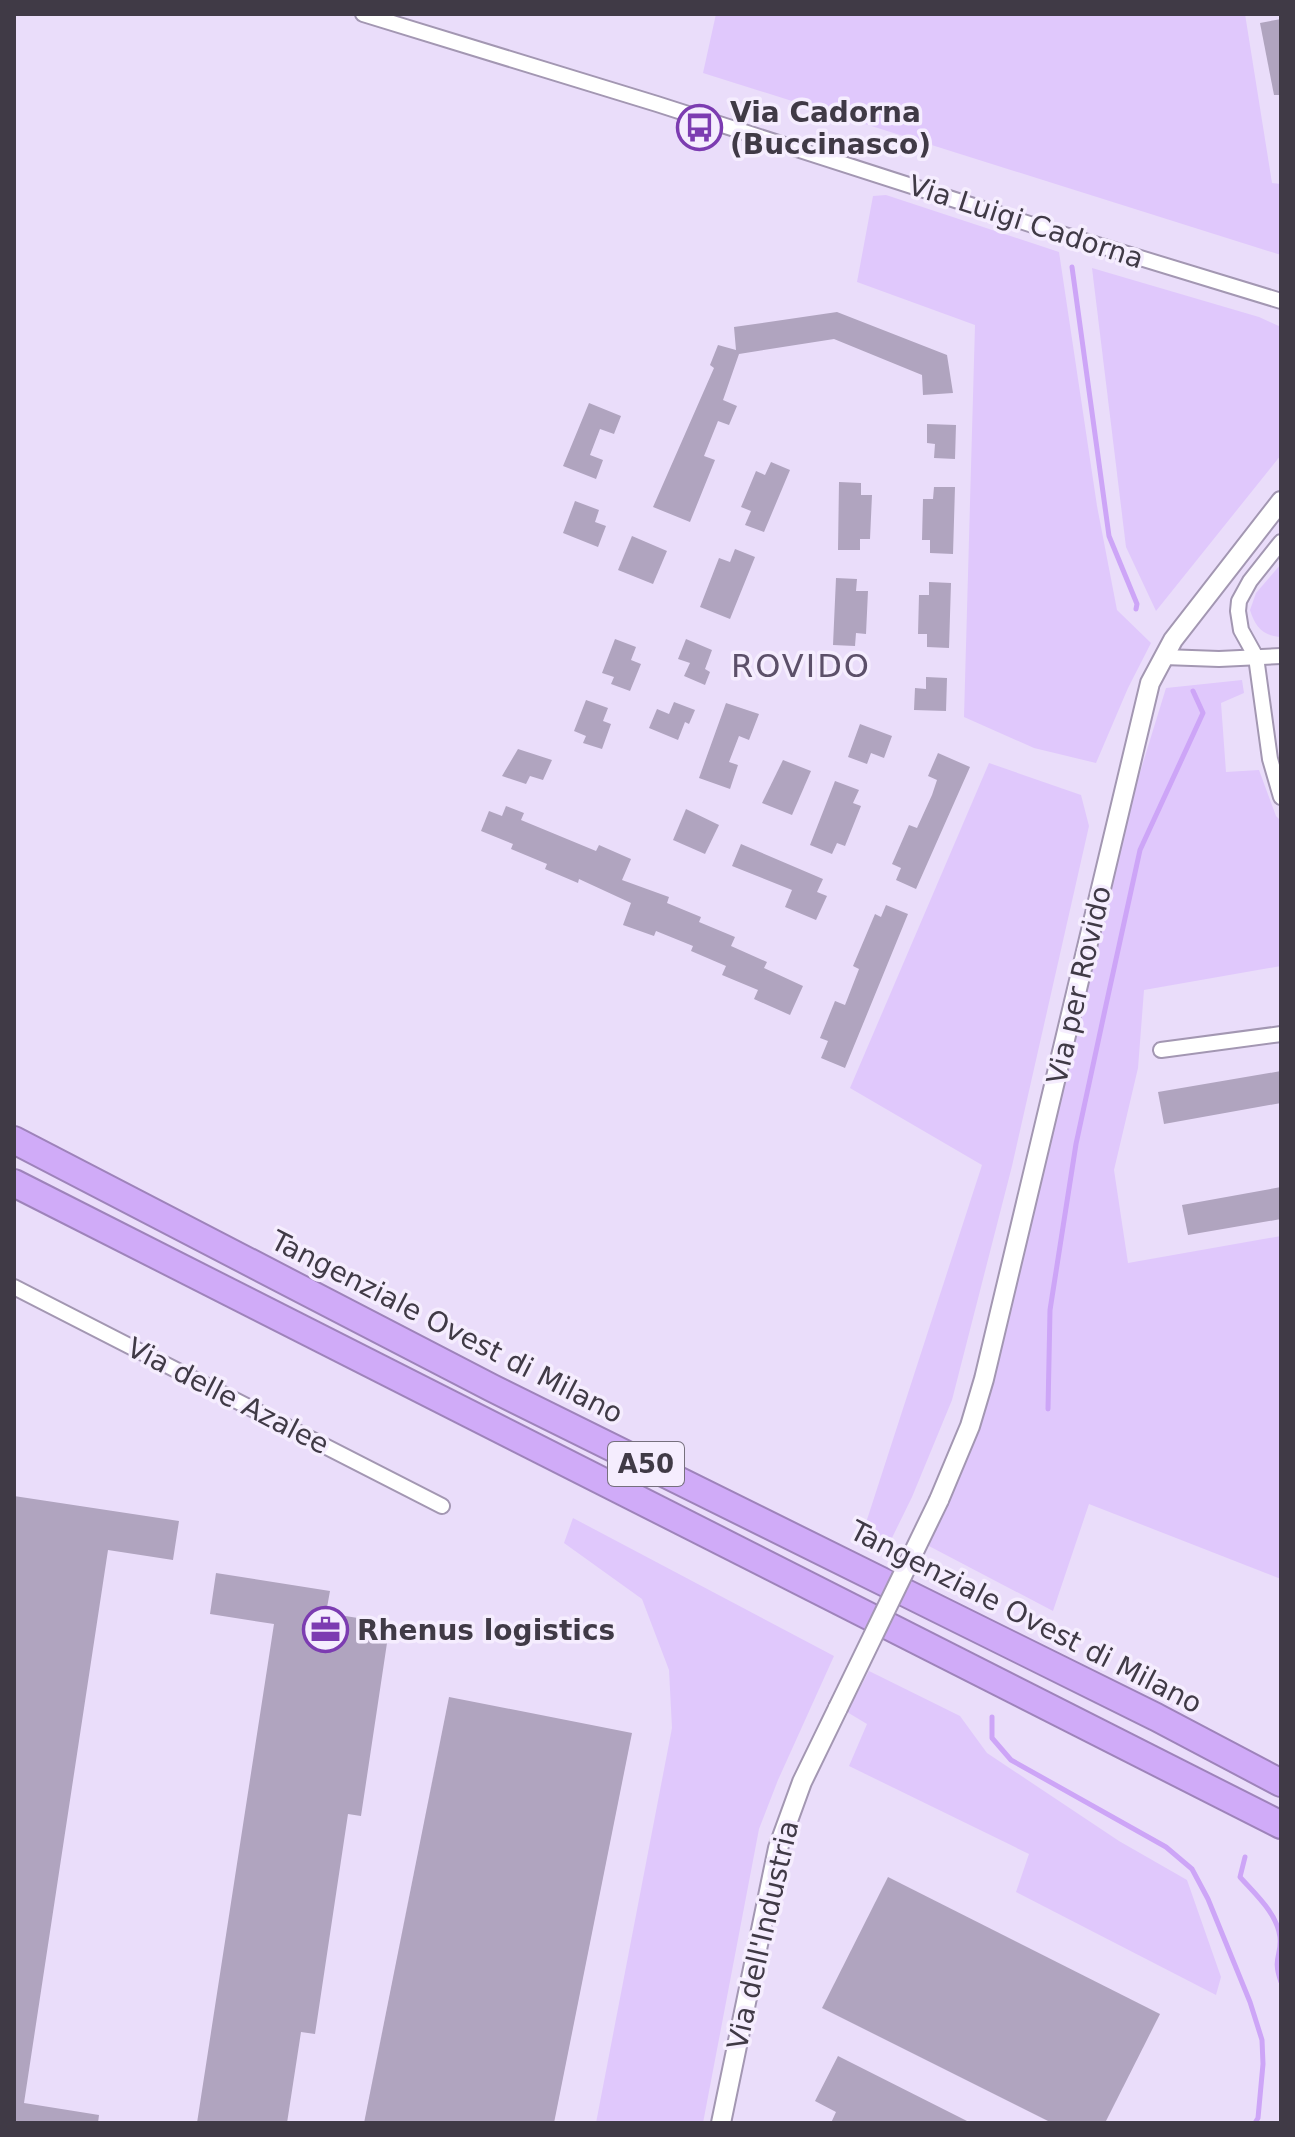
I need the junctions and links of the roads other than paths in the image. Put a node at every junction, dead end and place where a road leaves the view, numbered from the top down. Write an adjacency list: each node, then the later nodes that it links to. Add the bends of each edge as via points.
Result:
1 (363, 14): 2 (street, Via Luigi Cadorna)
2 (1280, 301)
3 (1281, 501): 6 (street, Via per Rovido)
4 (1281, 542): 7 (street, via 1239,601 1241,630)
5 (1281, 656): 7 (street)
6 (1164, 657): 7 (street); 15 (street, Via per Rovido, bridge, via 1142,712 970,1426)
7 (1256, 657): 8 (street, via 1270,759)
8 (1281, 797)
9 (1281, 1034): 10 (street)
10 (1161, 1050)
11 (14, 1140): 16 (highway, Tangenziale Ovest di Milano / A50, via 492,1388)
12 (14, 1183): 17 (highway, A50)
13 (14, 1287): 14 (street, Via delle Azalee)
14 (442, 1506)
15 (838, 1708): 18 (street, Via dell'Industria, via 778,1848)
16 (1281, 1783)
17 (1281, 1825)
18 (721, 2123)

